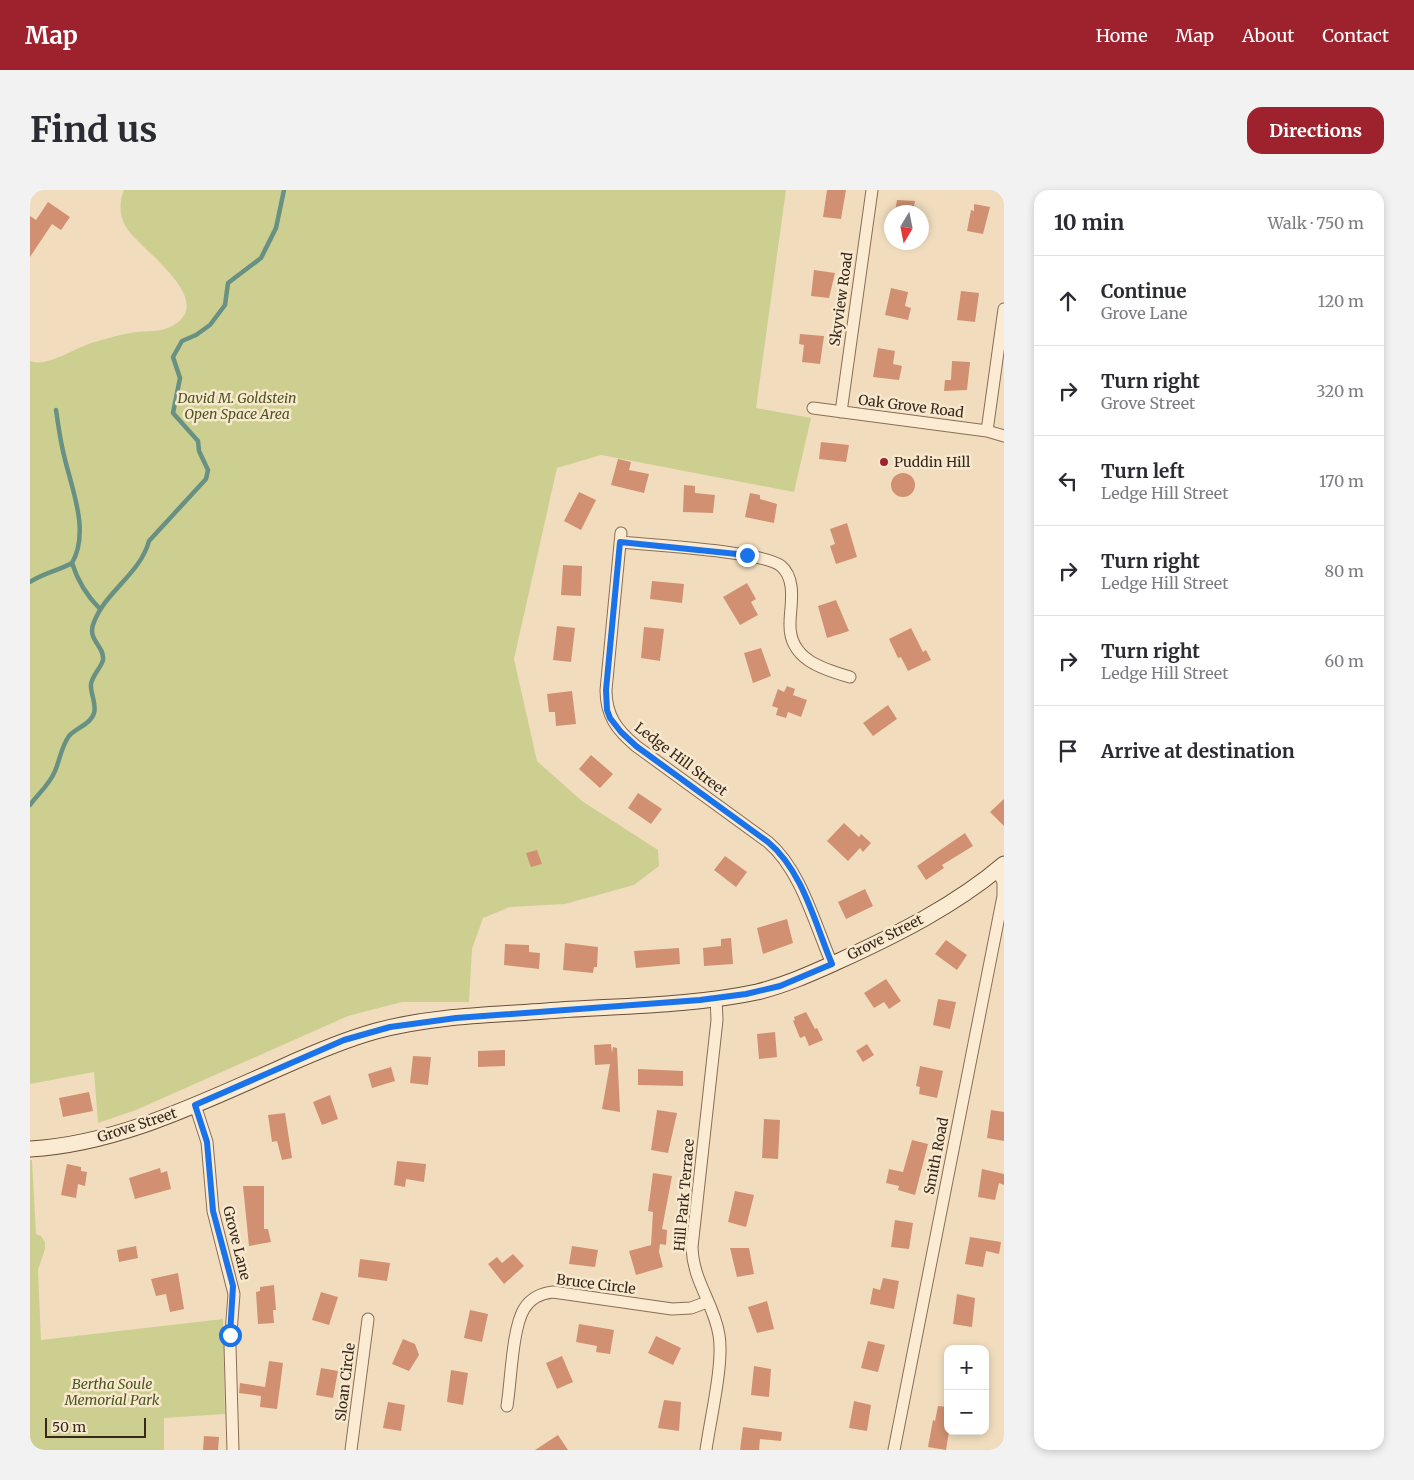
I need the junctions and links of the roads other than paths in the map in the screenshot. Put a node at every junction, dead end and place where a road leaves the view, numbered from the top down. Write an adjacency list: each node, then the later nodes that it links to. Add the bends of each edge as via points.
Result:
1 (872, 190): 4 (street, Skyview Road)
2 (1004, 309): 5 (street)
3 (813, 408): 4 (street, Oak Grove Road)
4 (841, 412): 5 (street, Oak Grove Road)
5 (988, 431): 6 (street, Oak Grove Road)
6 (1004, 436)
7 (850, 677): 9 (street, Ledge Hill Street, via 817,666 803,657 794,645 790,632 790,583 780,564 747,555 620,537 606,685 610,718 636,746 768,842 782,856 798,881)
8 (1001, 867): 9 (street, Grove Street, via 918,921); 19 (street, Smith Road, via 1003,896)
9 (832, 964): 10 (street, Grove Street, via 780,986)
10 (716, 998): 11 (street, Grove Street, via 401,1025 344,1040); 13 (street, Hill Park Terrace, via 717,1020 692,1247 694,1268)
11 (195, 1105): 12 (street, Grove Street, via 110,1136); 16 (street, Grove Lane, via 207,1142 213,1211 233,1286 230,1376)
12 (30, 1149)
13 (707, 1302): 15 (street, Bruce Circle, via 682,1309 553,1292 535,1298 524,1308 519,1322); 18 (street, Hill Park Terrace, via 717,1326 720,1350)
14 (368, 1319): 17 (street, Sloan Circle)
15 (508, 1406)
16 (233, 1450)
17 (351, 1450)
18 (706, 1450)
19 (894, 1450)

